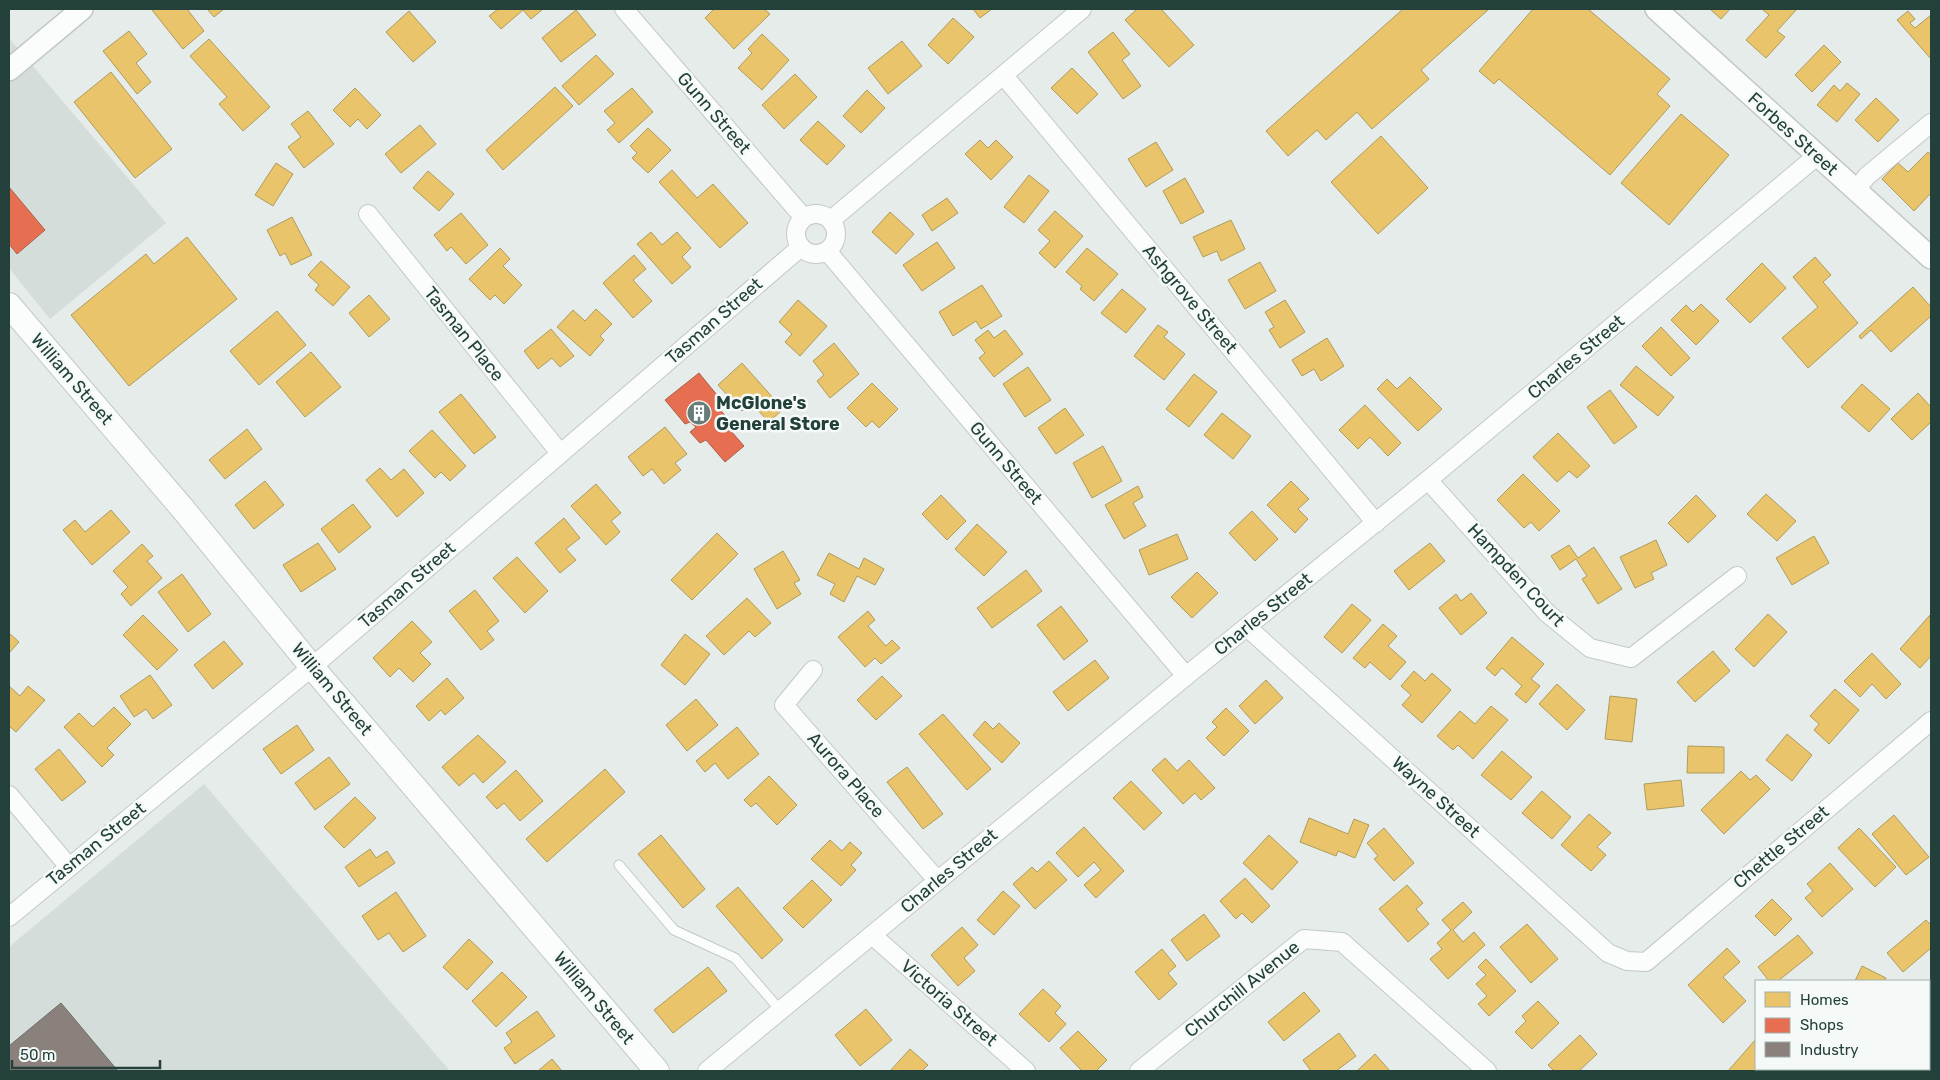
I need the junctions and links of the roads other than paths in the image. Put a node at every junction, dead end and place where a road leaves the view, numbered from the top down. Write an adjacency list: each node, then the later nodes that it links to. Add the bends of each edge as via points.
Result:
1 (82, 9): 5 (street)
2 (624, 9): 11 (street, Gunn Street)
3 (1082, 9): 6 (street)
4 (1656, 9): 8 (street, Forbes Street)
5 (9, 70)
6 (1004, 76): 12 (street); 19 (street, Ashgrove Street)
7 (1931, 123): 9 (street, via 1867,176)
8 (1818, 155): 9 (street, Forbes Street); 18 (street, Charles Street)
9 (1855, 190): 15 (street, Forbes Street)
10 (368, 214): 17 (street, Tasman Place)
11 (804, 218): 12 (street, via 820,214); 13 (street, via 796,235)
12 (830, 220): 14 (street, via 835,239)
13 (801, 247): 14 (street, via 813,254); 17 (street, Tasman Street)
14 (827, 251): 24 (street, Gunn Street)
15 (1931, 258)
16 (9, 305): 22 (main road, William Street)
17 (560, 453): 22 (street, Tasman Street)
18 (1428, 480): 19 (street, Charles Street); 20 (street, Hampden Court, via 1547,613 1590,648 1631,658)
19 (1376, 523): 21 (street, Charles Street)
20 (1737, 576)
21 (1248, 628): 24 (street, Charles Street); 32 (street, Wayne Street, via 1608,953)
22 (312, 667): 28 (street, Tasman Street); 34 (main road, William Street)
23 (813, 670): 29 (street, Aurora Place, via 784,705)
24 (1186, 676): 29 (street, Charles Street)
25 (1931, 721): 32 (street, Chettle Street, via 1646,962)
26 (9, 794): 28 (street)
27 (619, 865): 33 (lane, via 674,930 735,958)
28 (69, 867): 30 (street, Tasman Street)
29 (937, 880): 31 (street, Charles Street)
30 (9, 917)
31 (872, 935): 33 (street, Charles Street); 36 (street, Victoria Street)
32 (1627, 961)
33 (781, 1011): 35 (street, Charles Street)
34 (657, 1071)
35 (707, 1071)
36 (1026, 1071)
37 (1139, 1071): 38 (street, Churchill Avenue, via 1304,939 1342,942)
38 (1487, 1071)

